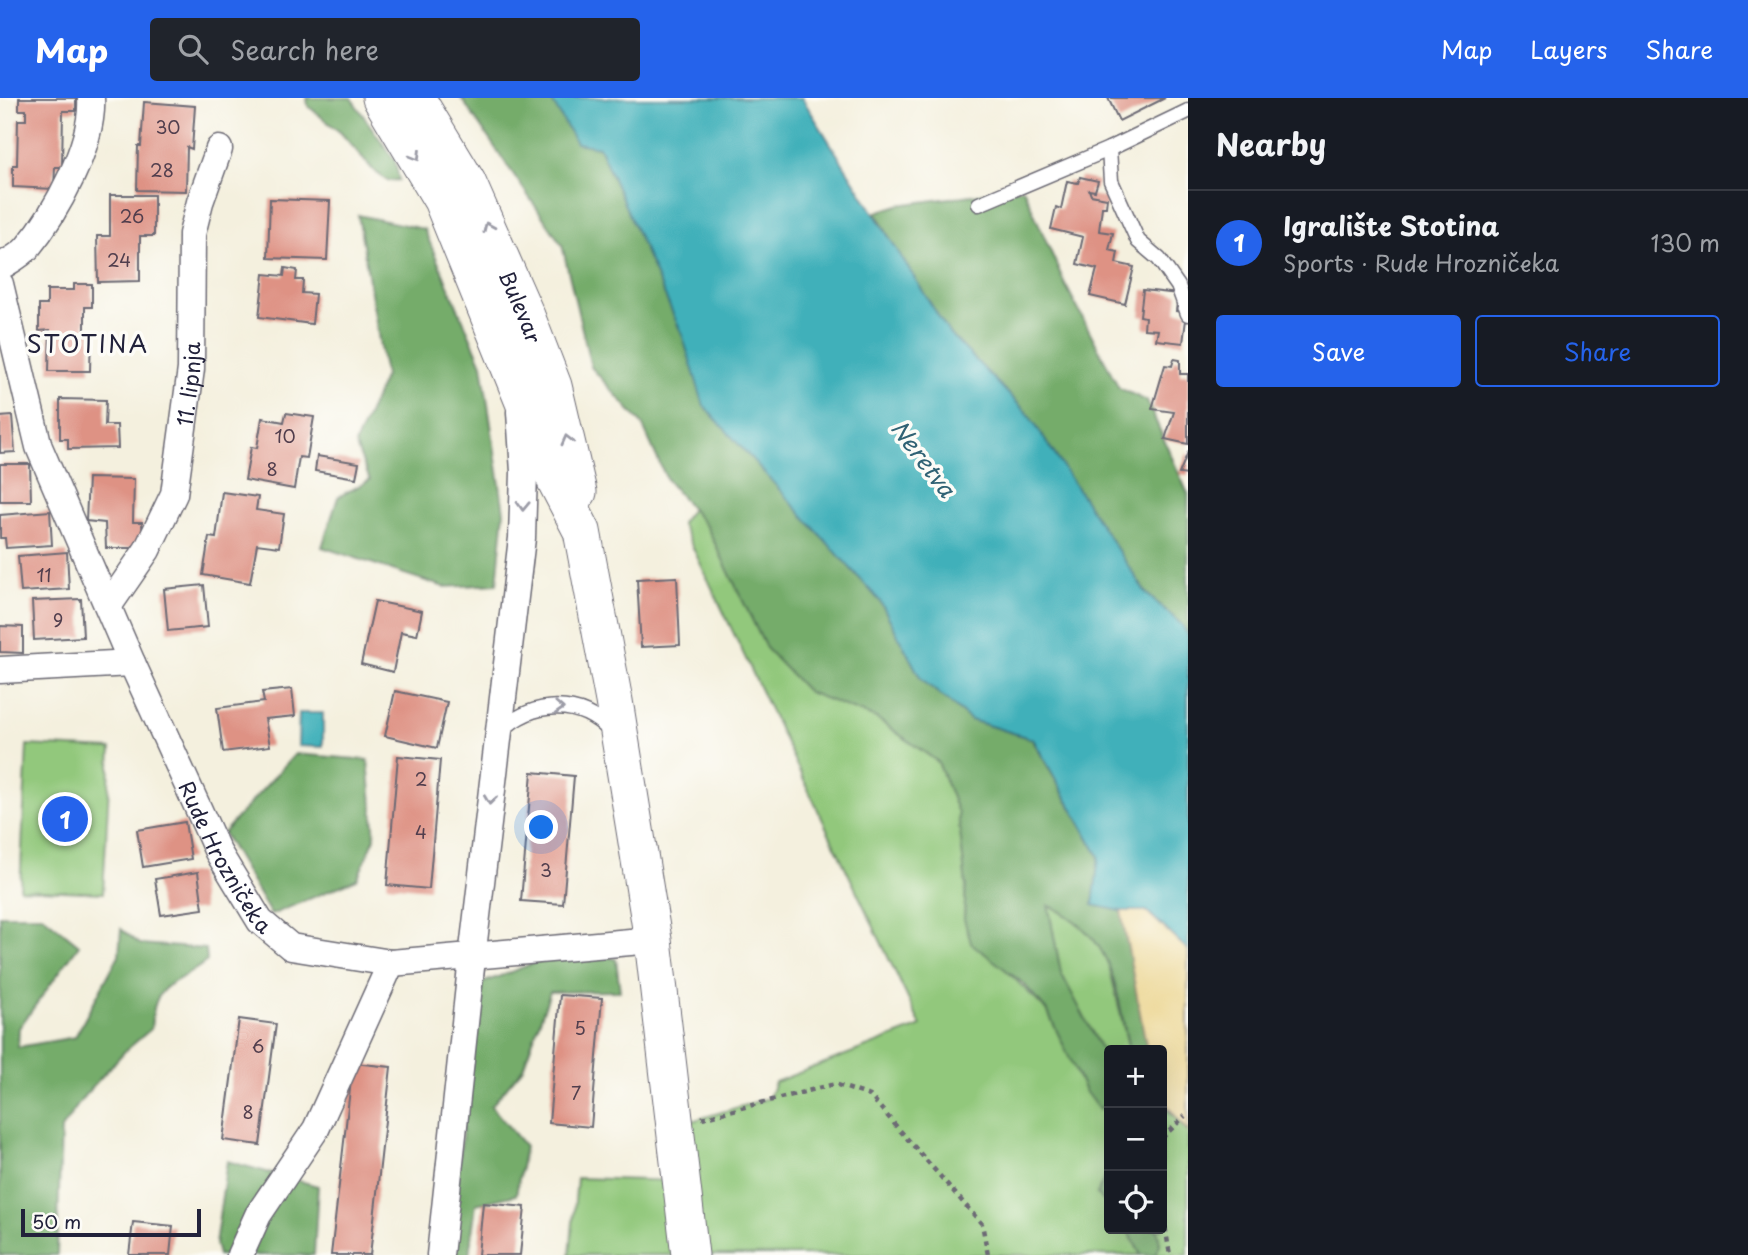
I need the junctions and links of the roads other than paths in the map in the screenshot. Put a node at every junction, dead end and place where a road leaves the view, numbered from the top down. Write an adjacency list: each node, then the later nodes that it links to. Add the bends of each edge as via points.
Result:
1 (91, 98): 8 (street, via 83,145 63,191 25,250)
2 (381, 98): 12 (main road, one-way to 12, via 442,200)
3 (416, 98): 13 (main road, Bulevar, one-way to 3, via 576,475 553,386 467,182)
4 (1188, 111): 6 (lane)
5 (219, 149): 14 (street, 11. lipnja, via 192,234 191,369 174,494 147,550)
6 (1110, 149): 7 (lane); 10 (lane, via 1111,181 1138,241 1159,259 1178,286)
7 (979, 204)
8 (0, 267)
9 (0, 284): 11 (street)
10 (1188, 314)
11 (9, 355): 14 (street, via 39,447)
12 (519, 389): 13 (main road); 17 (street, one-way to 17, via 522,538)
13 (582, 531): 18 (main road)
14 (108, 605): 15 (street)
15 (132, 663): 16 (street); 21 (street, Rude Hrozničeka, via 218,852 260,921 291,947)
16 (0, 670)
17 (499, 733): 18 (lane, one-way to 18, via 521,714 569,708 597,719); 20 (street, one-way to 20)
18 (621, 743): 19 (main road)
19 (653, 940): 20 (street, Rude Hrozničeka); 24 (main road)
20 (471, 958): 21 (street, Rude Hrozničeka); 23 (street)
21 (391, 963): 22 (street, via 316,1129 258,1215)
22 (240, 1255)
23 (440, 1255)
24 (690, 1255)

